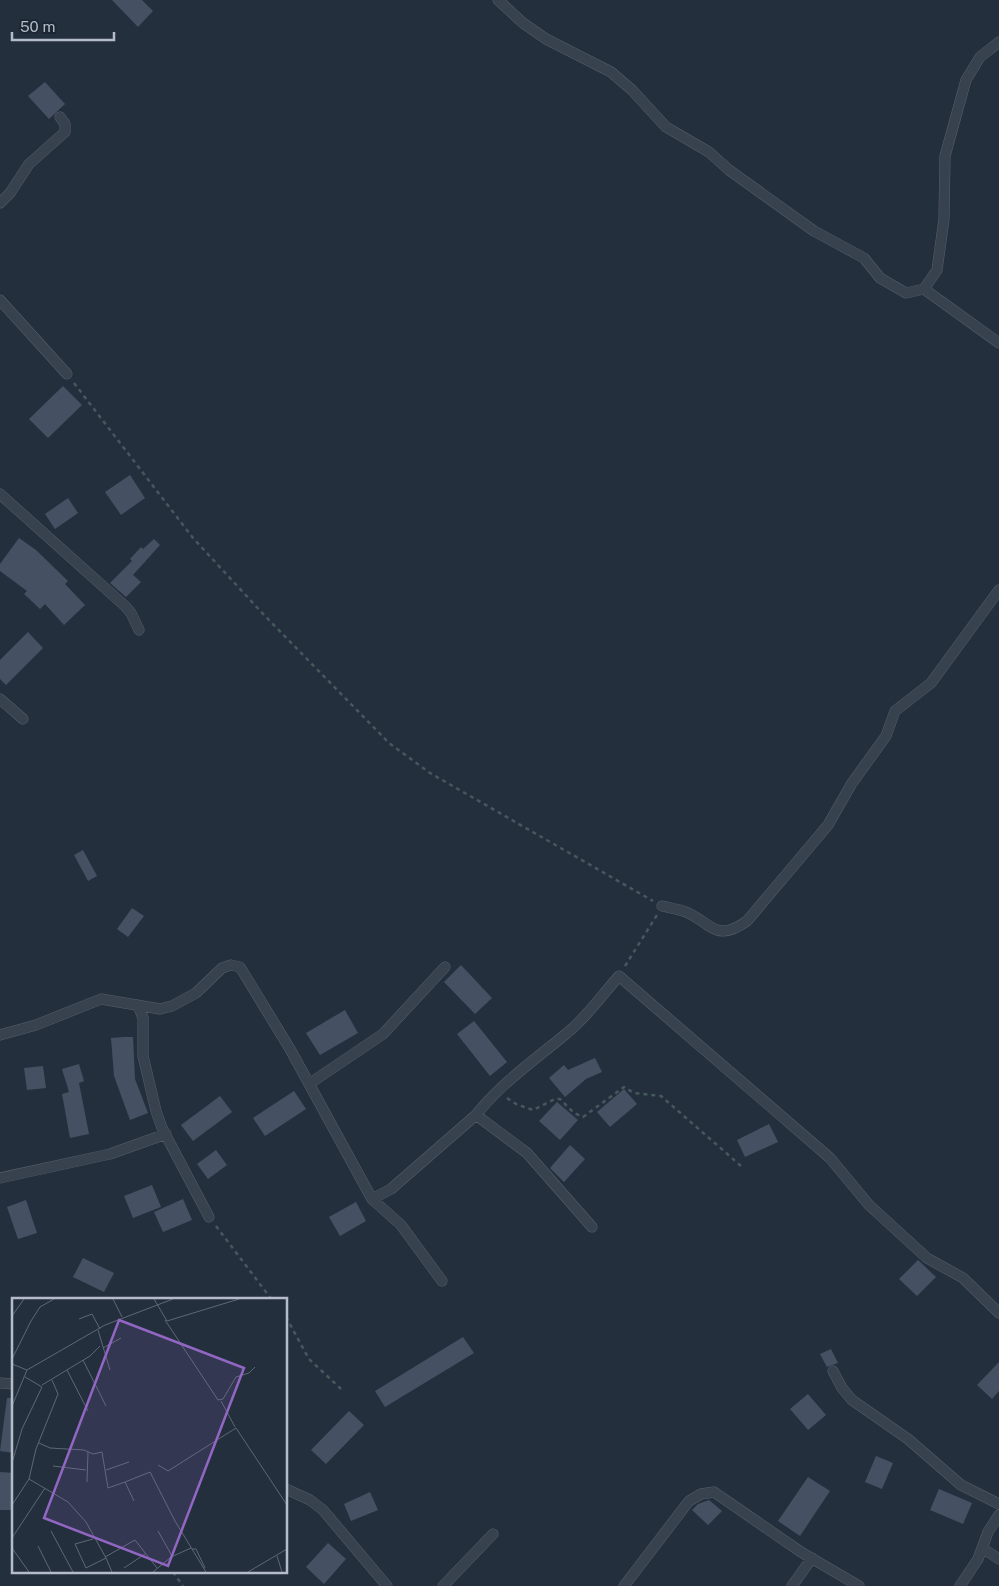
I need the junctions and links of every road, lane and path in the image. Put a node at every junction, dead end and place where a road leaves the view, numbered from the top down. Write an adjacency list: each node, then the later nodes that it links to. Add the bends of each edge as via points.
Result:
1 (498, 0): 5 (street, via 546,39 611,72 666,127 709,152 814,231 864,258 880,278 906,293)
2 (999, 42): 5 (street, via 980,57 966,80 945,156 944,219 937,270)
3 (60, 117): 4 (street, via 65,124 65,132 29,164)
4 (0, 203)
5 (924, 289): 7 (street)
6 (0, 300): 8 (street)
7 (999, 343)
8 (67, 374): 14 (path, via 193,538 389,743 430,772)
9 (0, 494): 11 (street, via 125,606)
10 (999, 590): 14 (street, via 931,683 895,712 886,736 857,775 828,825 747,921 733,931 723,932 685,912)
11 (139, 630)
12 (0, 700): 13 (street)
13 (24, 719)
14 (662, 906): 16 (path)
15 (445, 967): 19 (street, via 383,1034)
16 (619, 976): 20 (street, via 580,1021); 30 (street, via 830,1158 869,1205 926,1258 963,1278)
17 (138, 1005): 18 (street, via 101,999 36,1025); 19 (street, via 160,1009 172,1006 196,993 222,968 240,967); 22 (street, via 143,1018 144,1056 152,1098)
18 (0, 1035)
19 (309, 1084): 25 (street)
20 (497, 1092): 21 (street); 23 (path, via 533,1110 560,1099 583,1117 624,1087 634,1093 661,1096)
21 (476, 1116): 25 (street, via 392,1188); 27 (street, via 527,1154)
22 (166, 1134): 24 (street, via 110,1154); 26 (street)
23 (741, 1166)
24 (0, 1178)
25 (372, 1199): 28 (street, via 401,1226)
26 (209, 1217): 29 (path)
27 (592, 1227)
28 (442, 1281)
29 (270, 1298)
30 (999, 1313)
31 (288, 1321): 33 (path, via 309,1359)
32 (833, 1371): 35 (street, via 852,1400 908,1439 961,1485)
33 (341, 1389)
34 (288, 1490): 43 (street, via 323,1510)
35 (999, 1504)
36 (999, 1515): 38 (street)
37 (493, 1534): 44 (street)
38 (982, 1548): 40 (street); 48 (street)
39 (812, 1558): 45 (street, via 714,1492 700,1494 689,1501); 46 (street); 47 (street)
40 (999, 1559)
41 (174, 1574): 42 (path)
42 (183, 1586)
43 (387, 1586)
44 (443, 1586)
45 (624, 1586)
46 (792, 1586)
47 (859, 1586)
48 (960, 1586)

